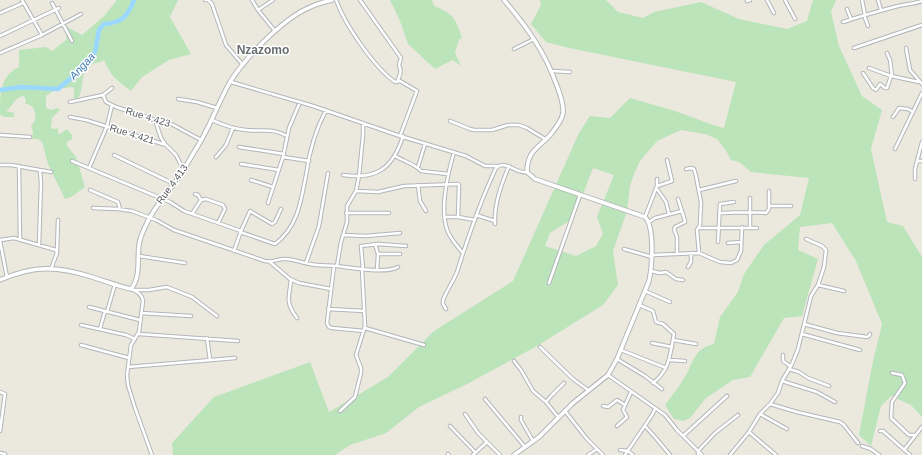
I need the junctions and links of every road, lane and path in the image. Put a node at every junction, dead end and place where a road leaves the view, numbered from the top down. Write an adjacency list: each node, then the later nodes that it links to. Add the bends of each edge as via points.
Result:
1 (205, 0): 41 (street, via 212,4 226,45)
2 (252, 0): 18 (street)
3 (273, 0): 18 (street)
4 (332, 0): 14 (street, Rue 4.413)
5 (336, 0): 49 (street, via 341,13 365,49)
6 (360, 0): 49 (street, via 401,58 401,74)
7 (504, 0): 34 (street)
8 (767, 0): 21 (street)
9 (786, 0): 24 (street)
10 (862, 0): 23 (street)
11 (878, 0): 19 (street)
12 (23, 1): 20 (street); 26 (street)
13 (922, 1): 19 (street)
14 (319, 2): 31 (street, Rue 4.413, via 302,11)
15 (52, 3): 16 (street)
16 (57, 9): 26 (street); 28 (street)
17 (847, 9): 25 (street)
18 (258, 10): 31 (street)
19 (881, 10): 23 (street)
20 (0, 13)
21 (774, 13)
22 (81, 14): 28 (street)
23 (864, 15): 25 (street); 30 (street)
24 (795, 19)
25 (851, 19): 27 (street)
26 (34, 20): 32 (street); 33 (street)
27 (843, 22)
28 (63, 24): 33 (street); 35 (street)
29 (922, 25): 36 (street)
30 (868, 26)
31 (276, 31): 41 (street, Rue 4.413)
32 (1, 34)
33 (42, 35): 39 (street)
34 (534, 38): 38 (street); 43 (street)
35 (72, 40)
36 (854, 48)
37 (906, 48): 48 (street, via 910,70)
38 (514, 49)
39 (0, 53)
40 (888, 53): 46 (street)
41 (243, 65): 47 (street, Rue 4.413)
42 (869, 68): 46 (street)
43 (552, 72): 44 (street); 74 (street, via 560,92 563,113 550,135)
44 (570, 72)
45 (862, 73): 46 (street, via 876,90 880,84 887,88)
46 (892, 76): 48 (street)
47 (231, 82): 56 (street); 58 (street, Rue 4.413)
48 (919, 82): 50 (street)
49 (396, 83): 71 (street, via 400,81 418,92)
50 (922, 84)
51 (112, 88): 53 (street)
52 (922, 93): 60 (street)
53 (103, 95): 55 (street); 57 (street, via 106,102)
54 (178, 100): 58 (street)
55 (70, 102)
56 (300, 102): 59 (street); 70 (street)
57 (112, 105): 63 (street, Rue 4.423); 67 (street)
58 (218, 108): 64 (street, Rue 4.413)
59 (326, 110): 66 (street); 87 (street)
60 (913, 112): 61 (street, via 899,108); 79 (street)
61 (893, 117)
62 (70, 118): 67 (street, Rue 4.421)
63 (155, 120): 73 (street, Rue 4.423, via 164,120); 77 (street)
64 (212, 120): 68 (street); 73 (street, Rue 4.413)
65 (450, 121): 74 (street, via 474,130 519,125)
66 (363, 123): 71 (street); 106 (street)
67 (107, 126): 77 (street, Rue 4.421); 96 (street)
68 (233, 128): 70 (street, via 272,130); 84 (street, via 226,145)
69 (0, 134): 72 (street)
70 (287, 136): 82 (street)
71 (402, 136): 76 (street); 83 (street)
72 (30, 138)
73 (201, 140): 97 (street, Rue 4.413)
74 (544, 140): 102 (street, via 531,154)
75 (922, 142): 88 (street)
76 (425, 144): 80 (street); 93 (street)
77 (166, 145): 97 (street, Rue 4.421, via 176,155)
78 (239, 147): 82 (street)
79 (895, 149)
80 (454, 152): 94 (street, via 485,166); 104 (street)
81 (114, 155): 111 (street)
82 (284, 156): 87 (street); 100 (street)
83 (395, 156): 93 (street, via 406,163); 106 (street, via 382,171)
84 (216, 157)
85 (667, 160): 115 (street, via 672,181)
86 (72, 161): 96 (street)
87 (309, 161): 157 (street, via 299,212 288,232 276,244)
88 (917, 161): 89 (street); 108 (street)
89 (922, 161)
90 (240, 164): 100 (street)
91 (0, 165): 92 (street)
92 (19, 166): 99 (street); 162 (street)
93 (418, 166): 104 (street, via 421,171)
94 (497, 166): 95 (street); 141 (street)
95 (509, 166): 102 (street, via 520,172); 148 (street, via 499,191)
96 (89, 168): 122 (street)
97 (183, 169): 111 (street, Rue 4.413)
98 (686, 169): 117 (street, via 694,169)
99 (40, 170): 101 (street); 167 (street)
100 (279, 170): 114 (street)
101 (51, 172)
102 (527, 172): 121 (street, via 535,179)
103 (328, 173): 182 (street, via 319,226)
104 (448, 174): 112 (street)
105 (344, 176): 106 (street)
106 (359, 176): 119 (street)
107 (657, 179): 115 (street)
108 (915, 179)
109 (251, 180): 114 (street)
110 (736, 181): 117 (street)
111 (174, 184): 122 (street, Rue 4.413)
112 (446, 184): 113 (street); 143 (street); 144 (street, via 459,185)
113 (418, 185): 119 (street, via 378,192); 133 (street, via 420,201)
114 (273, 187): 127 (street)
115 (657, 188): 140 (street, via 666,202); 145 (street)
116 (90, 190): 131 (street, via 118,202)
117 (699, 190): 154 (street, via 701,215)
118 (770, 190): 128 (street)
119 (356, 191): 135 (street)
120 (195, 194): 125 (street)
121 (580, 195): 145 (street); 194 (street)
122 (161, 198): 139 (street); 142 (street, Rue 4.413)
123 (750, 198): 138 (street)
124 (678, 199): 134 (street)
125 (202, 200): 139 (street); 150 (street, via 206,199 224,206 225,210)
126 (734, 202): 137 (street, via 721,203)
127 (268, 203)
128 (770, 206): 129 (street); 138 (street, via 766,213)
129 (791, 206)
130 (93, 208): 131 (street)
131 (120, 209): 142 (street)
132 (281, 209): 157 (street, via 272,224 250,210)
133 (426, 211)
134 (682, 211): 140 (street); 173 (street, via 685,222 674,229)
135 (346, 213): 136 (street); 159 (street, via 347,222)
136 (389, 213)
137 (719, 213): 138 (street); 152 (street)
138 (750, 213): 153 (street)
139 (192, 214): 150 (street)
140 (669, 214): 149 (street)
141 (476, 216): 147 (street); 148 (street)
142 (149, 217): 171 (street, via 174,230); 178 (street, Rue 4.413, via 140,240)
143 (445, 217): 144 (street); 172 (street, via 448,232)
144 (458, 217): 147 (street)
145 (645, 217): 149 (street)
146 (58, 220): 170 (street)
147 (475, 220): 172 (street)
148 (494, 220): 151 (street)
149 (649, 222): 179 (street)
150 (218, 223): 157 (street)
151 (495, 224)
152 (719, 227): 154 (street); 155 (street); 163 (street)
153 (750, 227): 155 (street); 156 (street)
154 (698, 228): 175 (street)
155 (742, 228): 164 (street)
156 (757, 228)
157 (241, 231): 171 (street)
158 (400, 233): 159 (street)
159 (343, 235): 183 (street)
160 (806, 239): 196 (street, via 826,250 824,268)
161 (0, 240): 162 (street); 190 (street)
162 (20, 240): 167 (street)
163 (718, 242)
164 (741, 242): 165 (street); 175 (street, via 739,257 731,263 720,262)
165 (728, 243)
166 (375, 244): 168 (street); 176 (street); 187 (street, via 362,246)
167 (39, 246): 170 (street)
168 (406, 246)
169 (624, 250): 179 (street)
170 (57, 251): 186 (street)
171 (234, 251): 180 (street)
172 (462, 252): 204 (street, via 456,273 443,300)
173 (677, 253): 174 (street); 179 (street)
174 (691, 253): 175 (street); 184 (street)
175 (698, 253)
176 (378, 254): 177 (street); 188 (street)
177 (400, 254)
178 (139, 256): 181 (street); 197 (street, Rue 4.413, via 136,280)
179 (653, 256): 189 (street)
180 (270, 262): 182 (street, via 284,258); 192 (street)
181 (185, 263)
182 (306, 263): 183 (street)
183 (336, 266): 187 (street); 198 (street)
184 (688, 267)
185 (398, 268): 188 (street)
186 (51, 269): 190 (street, via 37,268); 195 (street, via 77,272)
187 (363, 269): 188 (street); 206 (street)
188 (376, 270)
189 (651, 271): 193 (street, via 666,272 671,277); 199 (street)
190 (7, 277): 191 (street)
191 (0, 280)
192 (291, 280): 198 (street); 211 (street, via 288,302 289,308)
193 (683, 280)
194 (550, 283)
195 (114, 284): 197 (street); 207 (street)
196 (818, 285): 200 (street); 214 (street, via 811,296)
197 (132, 289): 208 (street, via 142,298); 210 (street, via 167,287 192,296)
198 (330, 289): 205 (street)
199 (645, 291): 201 (street); 202 (street)
200 (844, 291)
201 (670, 302)
202 (639, 305): 223 (street, via 653,311 656,322 674,333); 230 (street)
203 (89, 307): 207 (street)
204 (446, 309)
205 (328, 310): 206 (street); 216 (street, via 329,327)
206 (364, 311): 216 (street)
207 (106, 312): 212 (street); 215 (street)
208 (141, 313): 209 (street); 212 (street)
209 (191, 316)
210 (217, 316)
211 (297, 318)
212 (140, 320): 217 (street)
213 (81, 324): 215 (street)
214 (804, 324): 218 (street); 219 (street, via 837,333 867,337)
215 (100, 329): 221 (street)
216 (364, 330): 227 (street); 261 (street, via 356,353 361,370 356,394)
217 (139, 334): 220 (street); 221 (street)
218 (802, 334): 231 (street); 242 (street)
219 (870, 334)
220 (207, 338): 222 (street); 236 (street)
221 (135, 339): 233 (street, via 131,345)
222 (238, 340)
223 (673, 340): 225 (street); 229 (street)
224 (652, 343): 229 (street)
225 (696, 344)
226 (81, 345): 233 (street)
227 (424, 346)
228 (540, 347): 250 (street)
229 (672, 347): 237 (street)
230 (621, 350): 235 (street); 241 (street)
231 (860, 350)
232 (783, 355): 242 (street, via 783,361)
233 (129, 358): 240 (street)
234 (234, 358): 236 (street)
235 (617, 359): 244 (street); 247 (street)
236 (210, 360): 240 (street)
237 (670, 360): 239 (street); 241 (street)
238 (514, 361): 255 (street, via 530,387)
239 (685, 361)
240 (128, 367): 291 (street, via 128,385 132,400)
241 (666, 368): 247 (street)
242 (790, 368): 245 (street); 248 (street)
243 (892, 373): 276 (street, via 902,375 905,383 892,402 891,418 909,435)
244 (608, 375): 250 (street); 252 (street)
245 (782, 380): 256 (street, via 817,392); 257 (street, via 778,393)
246 (564, 383): 255 (street)
247 (653, 383): 249 (street)
248 (829, 386)
249 (662, 389)
250 (588, 390): 262 (street)
251 (0, 392): 273 (street, via 5,394)
252 (631, 392): 258 (street); 260 (street)
253 (727, 396): 277 (street)
254 (485, 399): 282 (street)
255 (546, 402): 267 (street)
256 (835, 402)
257 (770, 404): 264 (street); 280 (street, via 840,422)
258 (625, 405): 259 (street, via 617,400 608,407); 269 (street, via 623,410 628,417)
259 (603, 406)
260 (655, 409): 270 (street); 277 (street, via 665,415)
261 (340, 411)
262 (565, 411): 267 (street); 283 (street)
263 (464, 414): 279 (street)
264 (760, 414): 272 (street); 275 (street)
265 (738, 415): 287 (street, via 715,433)
266 (521, 417): 278 (street)
267 (559, 418): 278 (street)
268 (450, 426): 288 (street)
269 (617, 426)
270 (645, 426): 285 (street); 299 (street)
271 (922, 427): 276 (street)
272 (787, 429)
273 (0, 431)
274 (880, 431): 286 (street)
275 (749, 432): 302 (street); 303 (street)
276 (914, 435): 286 (street)
277 (683, 436): 287 (street)
278 (533, 441): 282 (street)
279 (487, 442): 288 (street); 293 (street)
280 (858, 443)
281 (862, 446): 304 (street)
282 (524, 447): 294 (street)
283 (596, 449): 295 (street); 296 (street)
284 (620, 450): 285 (street)
285 (628, 450): 297 (street); 298 (street)
286 (904, 450): 305 (street)
287 (698, 451): 300 (street); 301 (street)
288 (476, 452): 292 (street)
289 (0, 453): 290 (street)
290 (5, 454)
291 (152, 455)
292 (472, 455)
293 (500, 455)
294 (514, 455)
295 (588, 455)
296 (603, 455)
297 (625, 455)
298 (633, 455)
299 (670, 455)
300 (698, 455)
301 (702, 455)
302 (730, 455)
303 (776, 455)
304 (879, 455)
305 (910, 455)

